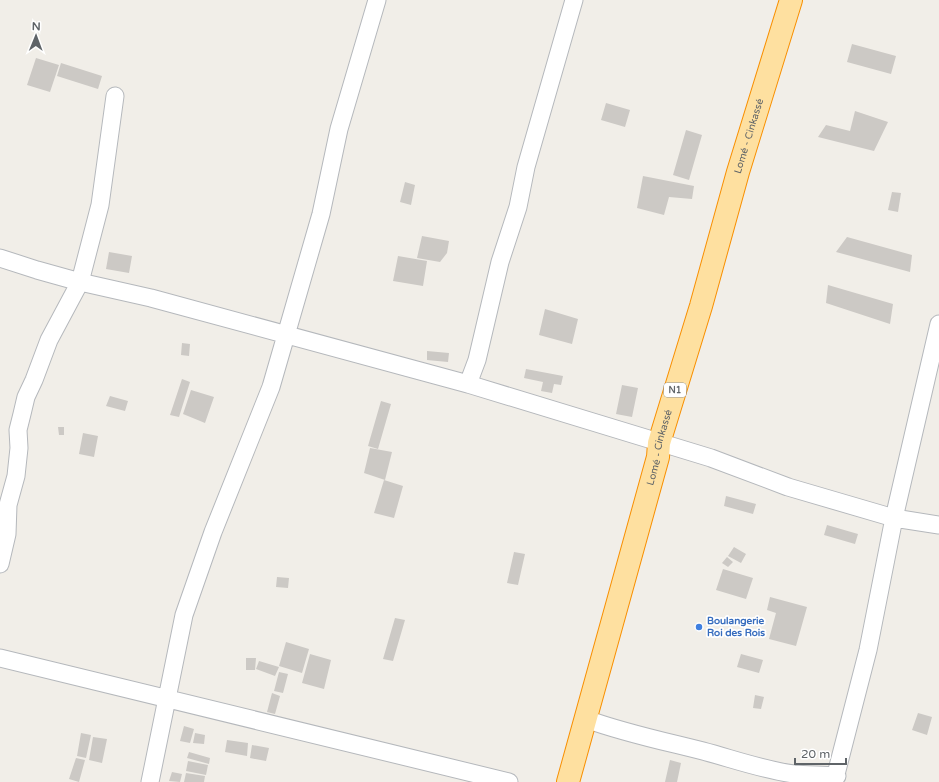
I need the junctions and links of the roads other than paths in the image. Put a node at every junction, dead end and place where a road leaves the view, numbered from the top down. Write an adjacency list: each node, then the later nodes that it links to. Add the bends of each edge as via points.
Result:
1 (377, 0): 8 (street, via 339,129 321,214)
2 (574, 0): 9 (street, via 526,167 518,207 500,262 477,360)
3 (791, 0): 10 (highway, Lomé - Cinkassé / N1)
4 (115, 96): 6 (street, via 100,205)
5 (0, 258): 6 (street)
6 (80, 282): 8 (street, via 150,298); 13 (street, via 50,340 26,397 18,430 16,476 8,505 8,534)
7 (939, 324): 11 (street)
8 (287, 336): 9 (street); 15 (street, via 271,387 213,532 184,615)
9 (468, 384): 10 (street)
10 (659, 443): 11 (street, via 711,458 788,487); 16 (highway, Lomé - Cinkassé / N1, via 658,457)
11 (894, 518): 12 (street); 17 (street, via 868,650)
12 (939, 525)
13 (0, 564)
14 (0, 658): 15 (street)
15 (167, 700): 18 (street); 19 (street)
16 (586, 719): 17 (street, via 611,728 756,766); 20 (highway, Lomé - Cinkassé / N1)
17 (836, 779)
18 (150, 782)
19 (509, 782)
20 (568, 782)

